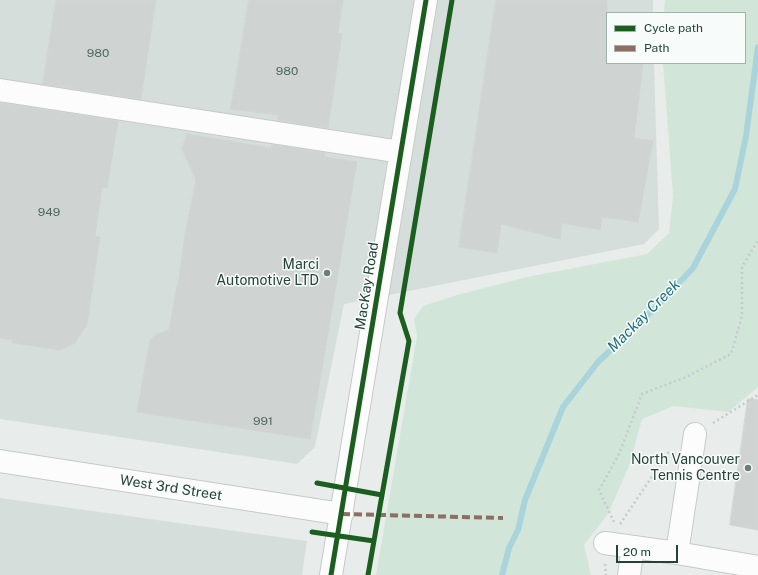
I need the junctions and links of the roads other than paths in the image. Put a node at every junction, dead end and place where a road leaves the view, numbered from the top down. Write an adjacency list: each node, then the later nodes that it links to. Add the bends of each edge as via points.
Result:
1 (426, 0): 3 (street, MacKay Road)
2 (0, 90): 3 (street)
3 (401, 152): 6 (street, MacKay Road)
4 (695, 434): 9 (street)
5 (0, 461): 6 (street, West 3rd Street)
6 (342, 514): 11 (street, MacKay Road)
7 (611, 536): 8 (street)
8 (633, 547): 9 (street); 12 (street)
9 (677, 553): 10 (street)
10 (758, 567)
11 (331, 575)
12 (628, 575)

